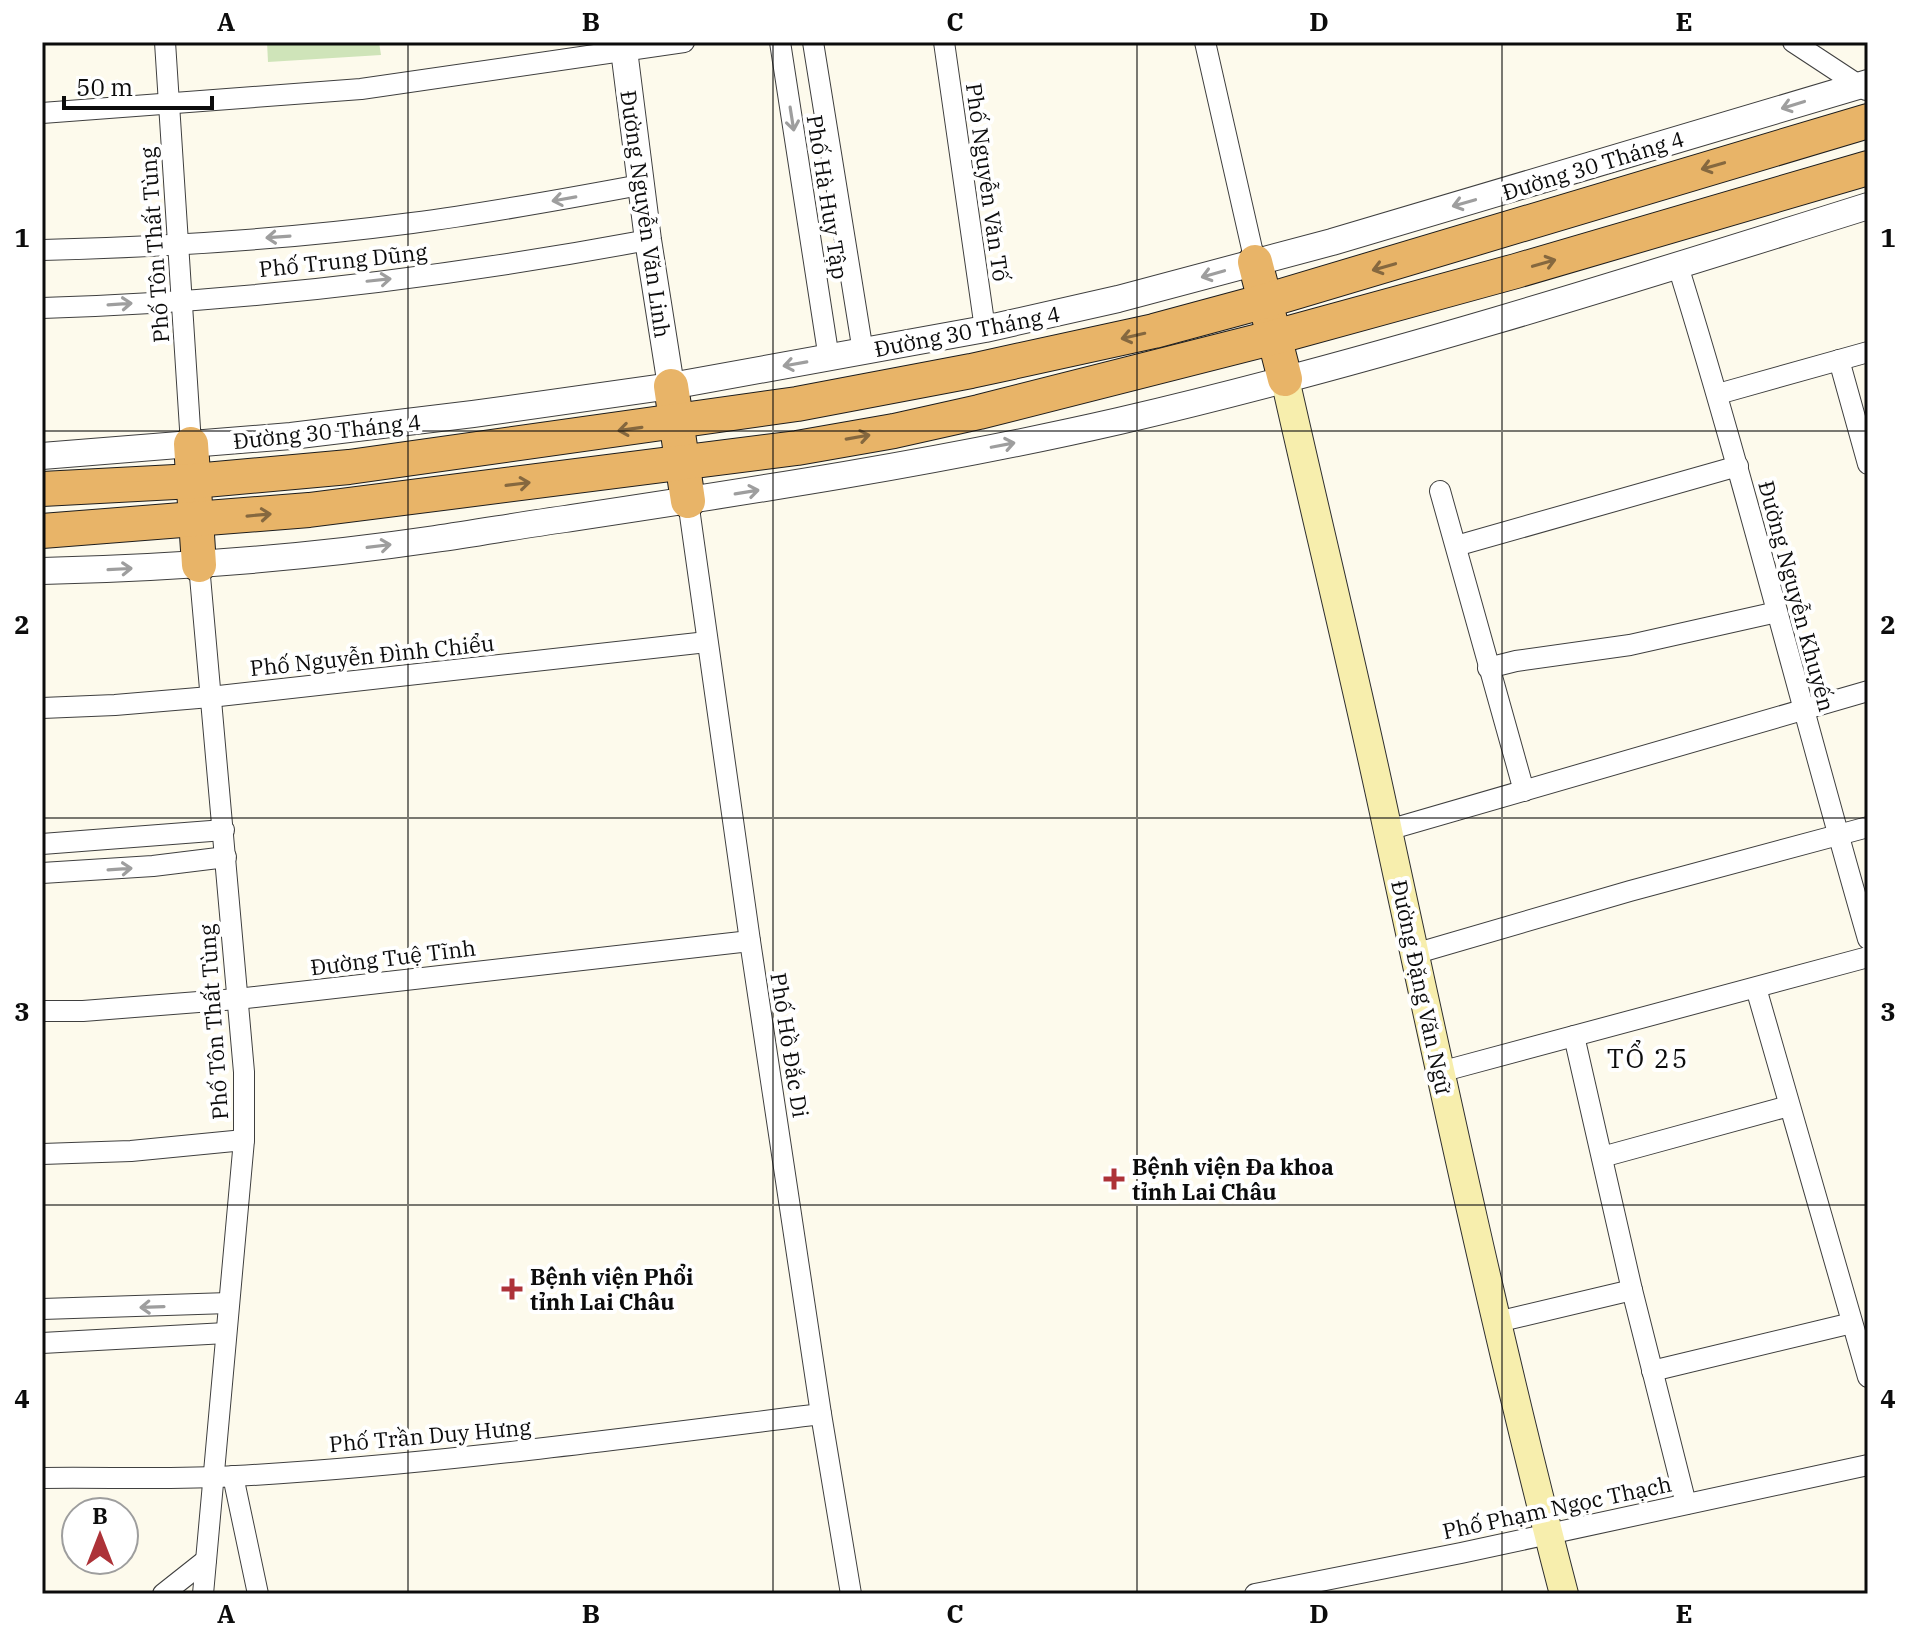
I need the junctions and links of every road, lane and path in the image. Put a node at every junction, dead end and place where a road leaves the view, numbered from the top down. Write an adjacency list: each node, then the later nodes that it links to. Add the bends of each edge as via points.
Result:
1 (165, 42): 10 (street, Phố Tôn Thất Tùng)
2 (684, 42): 8 (street)
3 (780, 42): 28 (street, Phố Hà Huy Tập, one-way to 28)
4 (813, 42): 26 (street, Phố Hà Huy Tập)
5 (944, 42): 24 (street, Phố Nguyễn Văn Tố)
6 (1205, 42): 19 (street)
7 (1793, 42): 9 (street)
8 (624, 47): 10 (street, via 361,89); 14 (street, Đường Nguyễn Văn Linh)
9 (1865, 86): 19 (street, Đường 30 Tháng 4, one-way to 19)
10 (169, 105): 11 (street); 17 (street, Phố Tôn Thất Tùng)
11 (42, 113)
12 (1868, 121): 22 (highway, Đường 30 Tháng 4, one-way to 22)
13 (1868, 168): 25 (highway, one-way to 13)
14 (640, 185): 16 (street, Đường Nguyễn Văn Linh); 17 (street, Phố Trung Dũng, one-way to 17, via 413,223)
15 (1868, 206): 20 (street)
16 (648, 240): 21 (street, Phố Trung Dũng, one-way to 16, via 436,274); 31 (street, Đường Nguyễn Văn Linh)
17 (177, 245): 18 (street, Phố Trung Dũng); 21 (street, Phố Tôn Thất Tùng)
18 (42, 250)
19 (1255, 262): 22 (highway); 24 (street, Đường 30 Tháng 4, one-way to 24)
20 (1678, 266): 30 (street); 32 (street, Đường Nguyễn Khuyến)
21 (181, 300): 23 (street, Phố Trung Dũng, one-way to 21); 34 (street, Phố Tôn Thất Tùng)
22 (1265, 301): 25 (highway); 33 (highway, Đường 30 Tháng 4, one-way to 33, via 1049,355 884,389)
23 (42, 308)
24 (985, 329): 26 (street, Đường 30 Tháng 4)
25 (1275, 337): 30 (highway); 36 (highway, one-way to 25, via 922,425)
26 (863, 352): 28 (street, Đường 30 Tháng 4)
27 (1868, 352): 29 (street)
28 (829, 359): 31 (street, Đường 30 Tháng 4, one-way to 31)
29 (1839, 360): 32 (street); 37 (street)
30 (1285, 379): 42 (street, one-way to 30, via 1008,445); 58 (main road, Đường Đặng Văn Ngữ)
31 (671, 386): 33 (highway); 34 (street, Đường 30 Tháng 4, via 393,425)
32 (1718, 394): 38 (street, Đường Nguyễn Khuyến)
33 (677, 422): 36 (highway); 39 (highway, Đường 30 Tháng 4, one-way to 39, via 349,467)
34 (191, 444): 35 (street, Đường 30 Tháng 4); 39 (highway)
35 (42, 456)
36 (683, 463): 42 (highway); 43 (highway, one-way to 36)
37 (1868, 464)
38 (1738, 466): 45 (street); 48 (street, Đường Nguyễn Khuyến)
39 (194, 481): 40 (highway, Đường 30 Tháng 4); 43 (highway)
40 (42, 489)
41 (1440, 491): 45 (street)
42 (688, 501): 46 (street, one-way to 42, via 431,540); 49 (street, Phố Hồ Đắc Di)
43 (197, 521): 44 (highway); 46 (highway)
44 (42, 531)
45 (1456, 546): 50 (street)
46 (199, 565): 47 (street, one-way to 46); 52 (street, Phố Tôn Thất Tùng)
47 (42, 571)
48 (1777, 612): 50 (street, via 1630,645); 54 (street, Đường Nguyễn Khuyến)
49 (707, 642): 52 (street, Phố Nguyễn Đình Chiểu); 64 (street, Phố Hồ Đắc Di)
50 (1488, 668): 55 (street)
51 (1868, 691): 54 (street)
52 (210, 697): 53 (street, Phố Nguyễn Đình Chiểu); 57 (street, Phố Tôn Thất Tùng)
53 (42, 708)
54 (1802, 710): 55 (street); 59 (street, Đường Nguyễn Khuyến)
55 (1524, 791): 58 (street)
56 (1868, 827): 59 (street)
57 (224, 830): 60 (street); 61 (street, Phố Tôn Thất Tùng)
58 (1388, 830): 65 (main road, Đường Đặng Văn Ngữ)
59 (1838, 836): 63 (street, Đường Nguyễn Khuyến); 65 (street)
60 (42, 844)
61 (226, 857): 62 (street, one-way to 61); 68 (street, Phố Tôn Thất Tùng)
62 (42, 873)
63 (1868, 939)
64 (750, 941): 68 (street, Đường Tuệ Tĩnh); 85 (street, Phố Hồ Đắc Di)
65 (1414, 954): 71 (main road, Đường Đặng Văn Ngữ)
66 (1868, 957): 67 (street)
67 (1756, 988): 70 (street); 72 (street)
68 (237, 999): 69 (street, Đường Tuệ Tĩnh); 73 (street, Phố Tôn Thất Tùng)
69 (42, 1011)
70 (1574, 1036): 71 (street); 75 (street)
71 (1440, 1072): 79 (main road, Đường Đặng Văn Ngữ)
72 (1789, 1106): 75 (street); 80 (street)
73 (244, 1140): 74 (street); 77 (street, Phố Tôn Thất Tùng)
74 (42, 1154)
75 (1602, 1157): 76 (street)
76 (1632, 1290): 79 (street); 83 (street)
77 (229, 1303): 78 (street, one-way to 78); 81 (street, Phố Tôn Thất Tùng)
78 (42, 1309)
79 (1497, 1322): 90 (main road, Đường Đặng Văn Ngữ)
80 (1852, 1323): 83 (street); 84 (street)
81 (226, 1333): 82 (street); 87 (street, Phố Tôn Thất Tùng)
82 (42, 1343)
83 (1652, 1371): 89 (street)
84 (1868, 1377)
85 (821, 1414): 87 (street, Phố Trần Duy Hưng, via 567,1446); 95 (street, Phố Hồ Đắc Di)
86 (1868, 1465): 89 (street, Phố Phạm Ngọc Thạch)
87 (222, 1476): 88 (street, Phố Trần Duy Hưng); 91 (street, Phố Tôn Thất Tùng); 94 (street)
88 (42, 1478)
89 (1686, 1504): 90 (street, Phố Phạm Ngọc Thạch)
90 (1548, 1534): 96 (street, Phố Phạm Ngọc Thạch); 97 (main road, Đường Đặng Văn Ngữ)
91 (206, 1560): 92 (street); 93 (street, Phố Tôn Thất Tùng)
92 (163, 1594)
93 (203, 1594)
94 (258, 1594)
95 (851, 1594)
96 (1255, 1594)
97 (1564, 1594)

